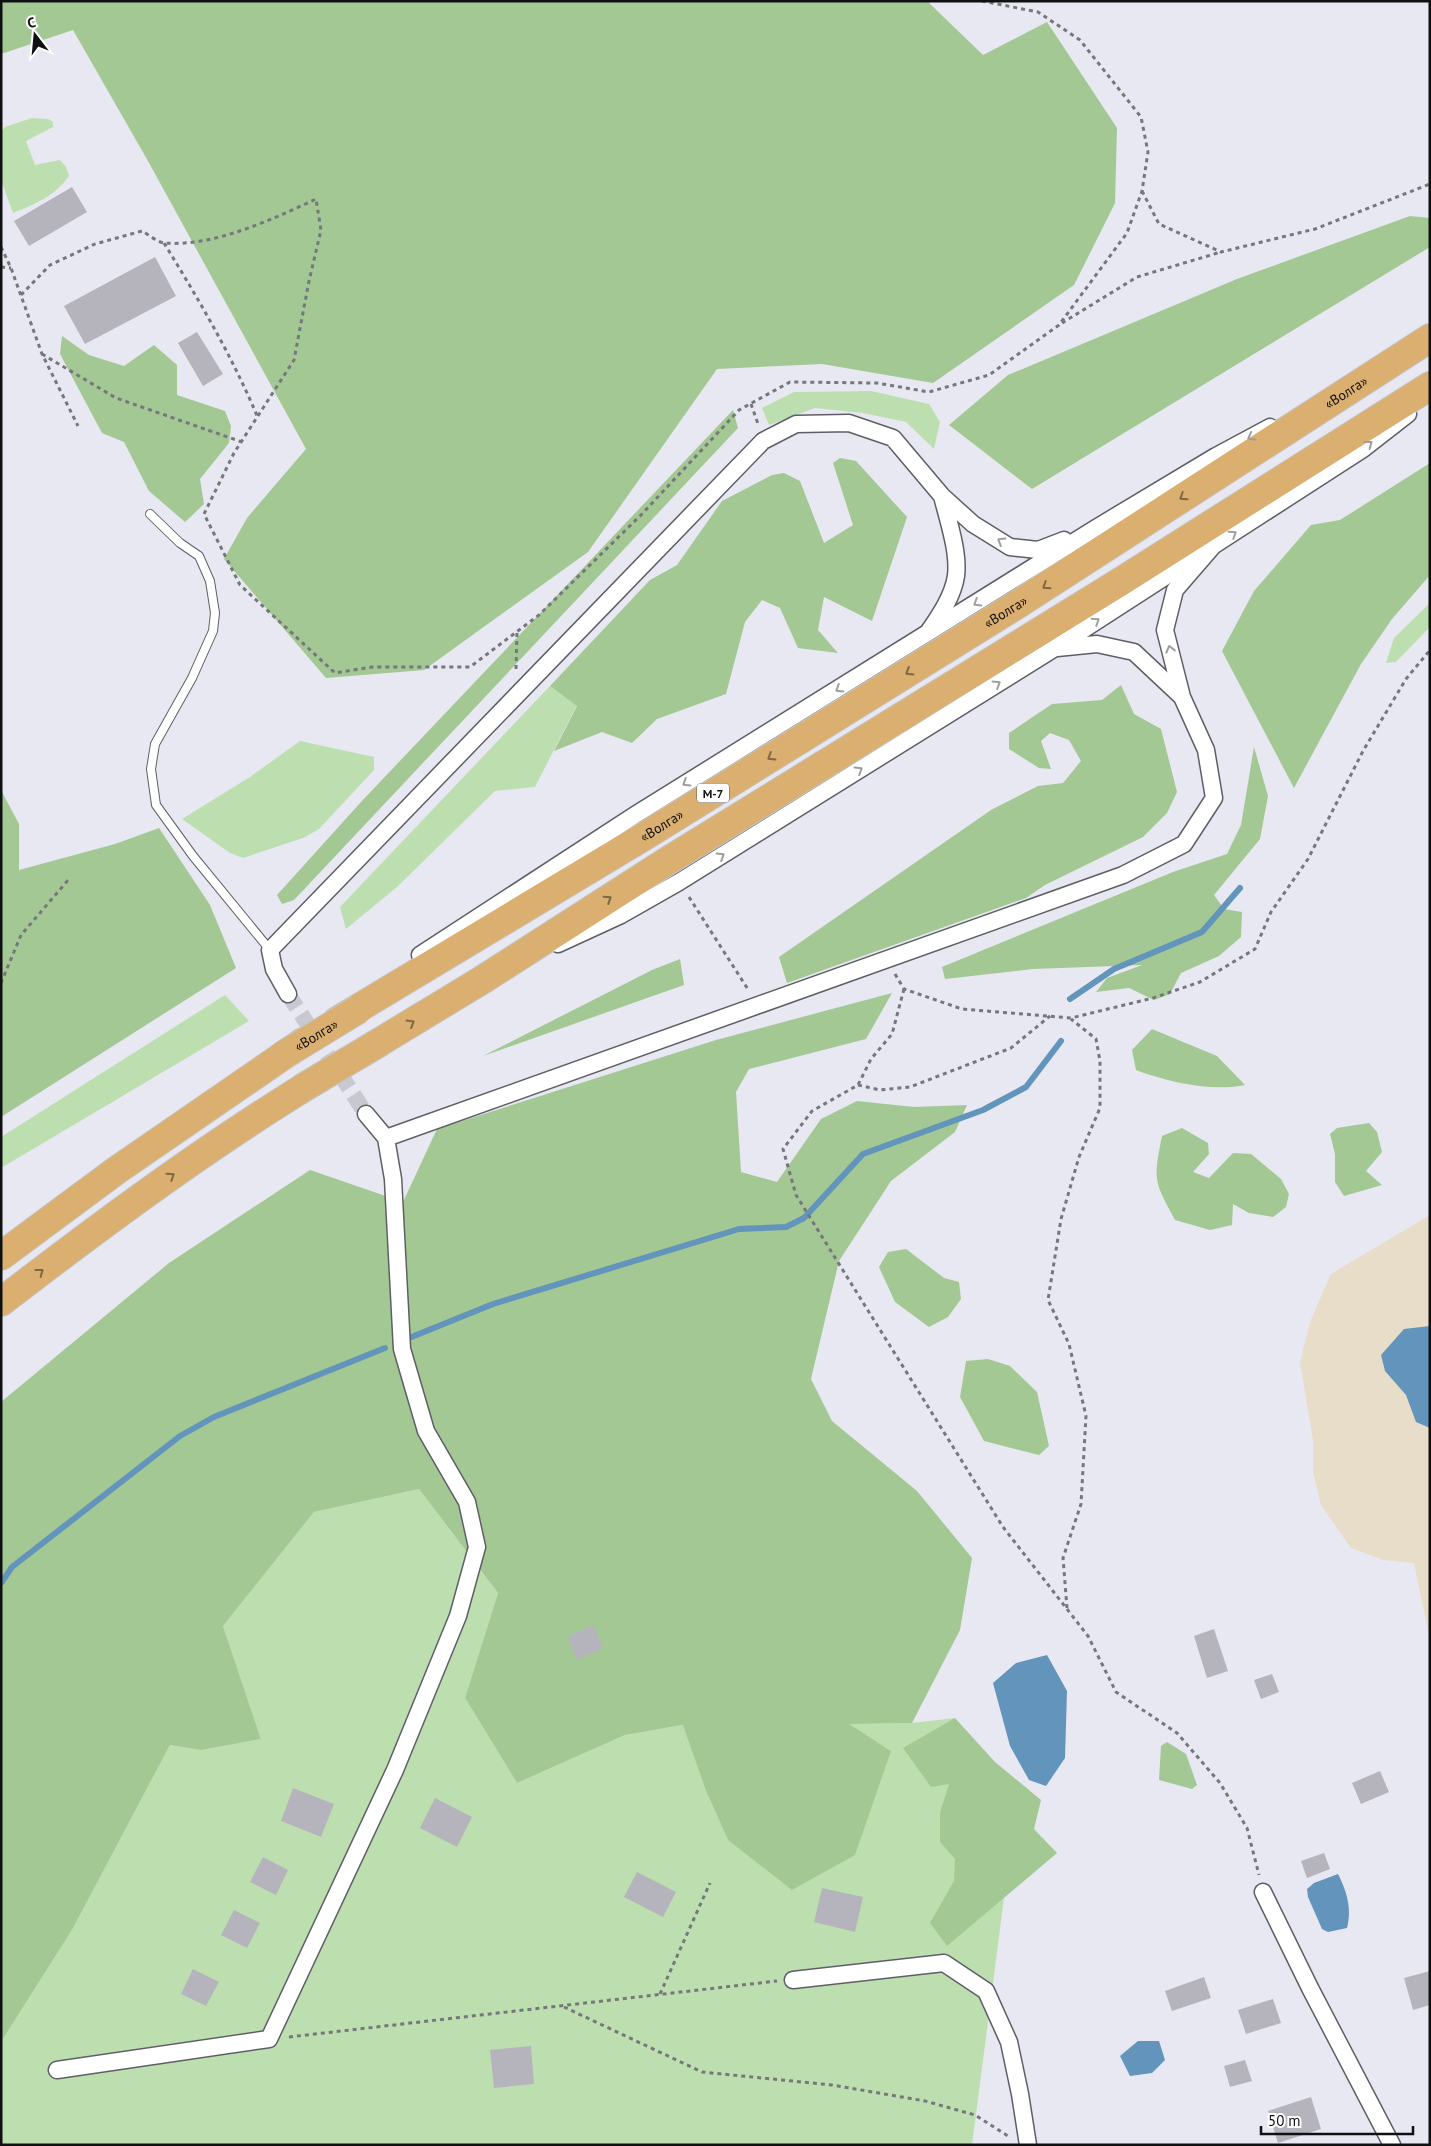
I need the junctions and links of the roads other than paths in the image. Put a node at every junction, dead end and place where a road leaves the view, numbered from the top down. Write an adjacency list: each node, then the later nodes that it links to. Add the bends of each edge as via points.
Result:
1 (1430, 338): 2 (highway, «Волга» / М-7)
2 (1387, 365): 7 (street, one-way to 7, via 1216,456); 15 (highway, «Волга» / М-7, one-way to 15, bridge, via 1018,604 648,834)
3 (1430, 386): 13 (highway, М-7, one-way to 3)
4 (1430, 397): 8 (street, one-way to 4, via 1363,449)
5 (942, 496): 7 (street, one-way to 5, via 1038,550 1010,547 973,524); 9 (street, via 954,542 956,576 947,603); 12 (street, via 893,438 849,423 796,424 763,440)
6 (150, 514): 12 (lane, via 199,556 210,581 215,613 213,631 192,678 155,744 151,769 156,805 192,856)
7 (1096, 528): 9 (street, one-way to 9)
8 (1214, 546): 10 (street, one-way to 8); 11 (street, one-way to 8, via 1165,630 1175,590)
9 (927, 635): 15 (street, one-way to 15, via 635,815 381,980)
10 (1055, 648): 11 (street, via 1097,644 1134,652); 13 (street, one-way to 10, via 621,915 679,882)
11 (1182, 697): 17 (street, via 1206,750 1214,798 1184,844 1123,875)
12 (270, 950): 14 (street, via 274,969)
13 (482, 980): 19 (highway, М-7, one-way to 13, via 117,1213 270,1108)
14 (288, 994)
15 (291, 1050): 18 (highway, «Волга», via 117,1170)
16 (366, 1114): 17 (street)
17 (386, 1138): 22 (street, via 393,1179 402,1349 426,1431 467,1502 477,1547 458,1616 395,1770 269,2039)
18 (1, 1256)
19 (1, 1302)
20 (1263, 1892): 24 (street)
21 (793, 1980): 23 (street, via 944,1963 986,1991 1009,2042 1020,2094)
22 (57, 2070)
23 (1021, 2142)
24 (1392, 2145)

